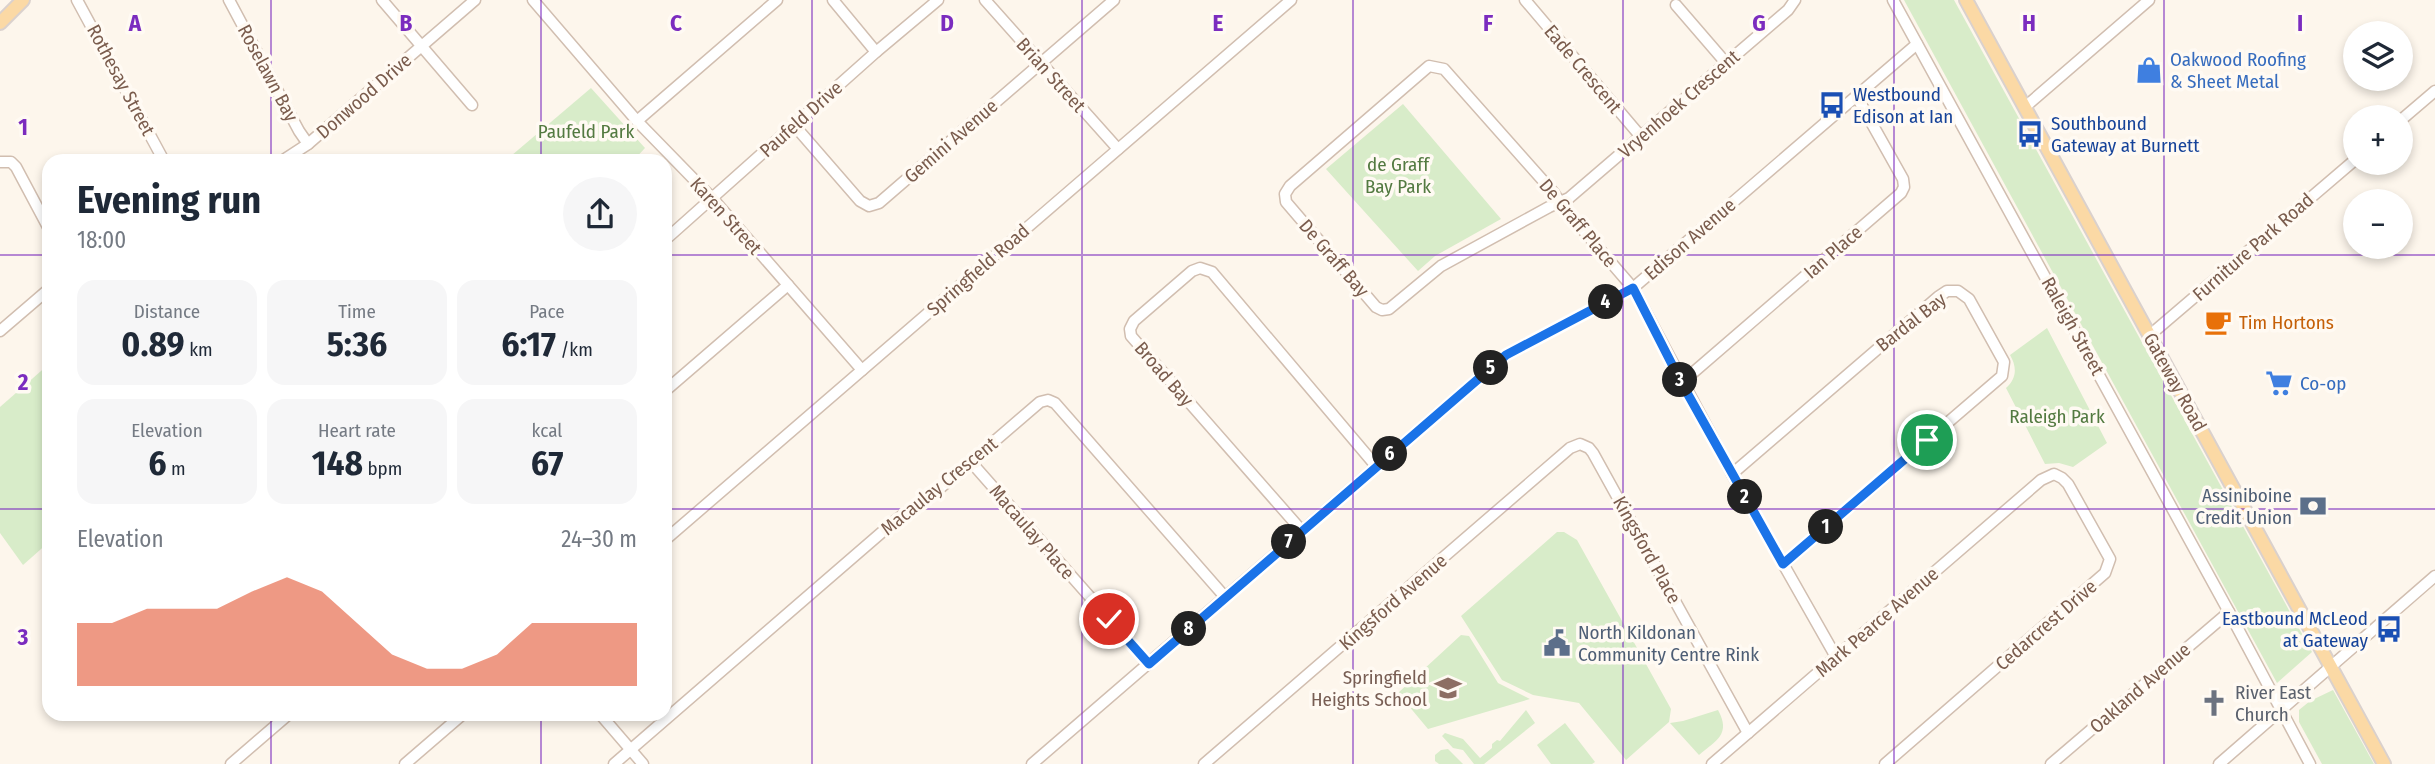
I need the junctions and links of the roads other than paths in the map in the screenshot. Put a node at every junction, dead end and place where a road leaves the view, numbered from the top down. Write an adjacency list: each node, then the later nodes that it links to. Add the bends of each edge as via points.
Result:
1 (23, 0): 19 (main road)
2 (77, 0): 36 (street, Rothesay Street)
3 (229, 0): 34 (street, Roselawn Bay)
4 (382, 0): 21 (street)
5 (475, 0): 21 (street, Donwood Drive)
6 (533, 0): 31 (street, Karen Street)
7 (777, 0): 31 (street)
8 (833, 0): 22 (street)
9 (939, 0): 22 (street, Paufeld Drive)
10 (985, 0): 24 (street, Brian Street)
11 (1114, 0): 24 (street, Gemini Avenue)
12 (1291, 0): 35 (street, Springfield Road)
13 (1525, 0): 33 (street, Eade Crescent)
14 (1794, 0): 23 (street, Vryenhoek Crescent)
15 (1893, 0): 20 (street, Raleigh Street)
16 (1966, 0): 29 (main road, Gateway Road)
17 (2149, 0): 29 (street)
18 (1676, 5): 23 (street)
19 (0, 23)
20 (1917, 44): 27 (street, Edison Avenue); 64 (street, Raleigh Street)
21 (421, 46): 28 (street); 34 (street, Donwood Drive)
22 (876, 52): 32 (street, Paufeld Drive)
23 (1726, 63): 33 (street, Vryenhoek Crescent)
24 (1041, 64): 32 (street, Gemini Avenue, via 879,203 869,206); 35 (street, Brian Street)
25 (1436, 66): 43 (street, De Graff Place, via 1444,69); 43 (street, De Graff Bay, via 1429,66 1285,194 1286,202 1376,307 1389,309 1441,266)
26 (2435, 91): 30 (street)
27 (1857, 97): 47 (street, Edison Avenue); 52 (street, Ian Place, via 1903,179 1901,193)
28 (472, 105)
29 (2025, 107): 50 (main road, Gateway Road)
30 (2413, 110)
31 (637, 121): 38 (street, Karen Street)
32 (794, 125): 42 (street, Paufeld Drive)
33 (1642, 138): 43 (street, Vryenhoek Crescent)
34 (308, 144): 37 (street, Donwood Drive)
35 (1118, 149): 51 (street, Springfield Road)
36 (160, 154)
37 (293, 154)
38 (669, 154)
39 (672, 157): 42 (street, Karen Street)
40 (0, 162): 44 (street, via 16,167)
41 (2343, 170): 50 (street, Furniture Park Road)
42 (713, 199): 45 (street, Paufeld Drive); 46 (street, Karen Street)
43 (1560, 202): 47 (street, De Graff Place)
44 (42, 216)
45 (672, 234)
46 (788, 285): 51 (street, Karen Street); 53 (street)
47 (1633, 288): 52 (street, De Graff Place); 56 (street, Edison Avenue, via 1506,355)
48 (42, 295): 49 (street)
49 (0, 331)
50 (2150, 335): 67 (main road, Gateway Road)
51 (862, 370): 60 (street, Springfield Road)
52 (1681, 382): 57 (street, De Graff Place)
53 (672, 385)
54 (1583, 445): 74 (street, Kingsford Place, via 1593,453); 81 (street, Kingsford Avenue, via 1570,448)
55 (971, 462): 63 (street, Macaulay Crescent, via 1040,402 1055,403); 66 (street, Macaulay Place); 69 (street, Macaulay Crescent, via 896,520)
56 (1377, 466): 59 (street, Edison Avenue); 59 (street, Broad Bay, via 1212,272 1192,271 1134,321 1131,337)
57 (1732, 474): 61 (street, De Graff Place); 61 (street, Bardal Bay, via 1938,297 1958,291 1969,299 2004,362 2002,376)
58 (2041, 480): 65 (street, Mark Pearce Avenue); 83 (street, Cedarcrest Drive, via 2054,474 2068,484 2110,559 2109,567)
59 (1302, 531): 63 (street, Edison Avenue)
60 (672, 534)
61 (1783, 564): 65 (street, De Graff Place)
62 (2435, 576): 67 (street)
63 (1225, 597): 66 (street, Edison Avenue)
64 (2230, 611): 68 (street, Raleigh Street); 84 (street, Oakland Avenue)
65 (1836, 657): 74 (street, Mark Pearce Avenue)
66 (1149, 664): 80 (street, Edison Avenue)
67 (2330, 666): 68 (street); 87 (main road, Gateway Road)
68 (2281, 710): 85 (street); 86 (street, Raleigh Street)
69 (672, 714)
70 (281, 721): 76 (street)
71 (455, 721): 77 (street)
72 (606, 721): 75 (street)
73 (663, 721): 75 (street, Macaulay Crescent)
74 (1748, 733): 82 (street, Mark Pearce Avenue)
75 (631, 749): 78 (street, Macaulay Crescent); 79 (street)
76 (231, 764)
77 (405, 764)
78 (614, 764)
79 (643, 764)
80 (1031, 764)
81 (1204, 764)
82 (1712, 764)
83 (1885, 764)
84 (2051, 764)
85 (2219, 764)
86 (2310, 764)
87 (2384, 764)

